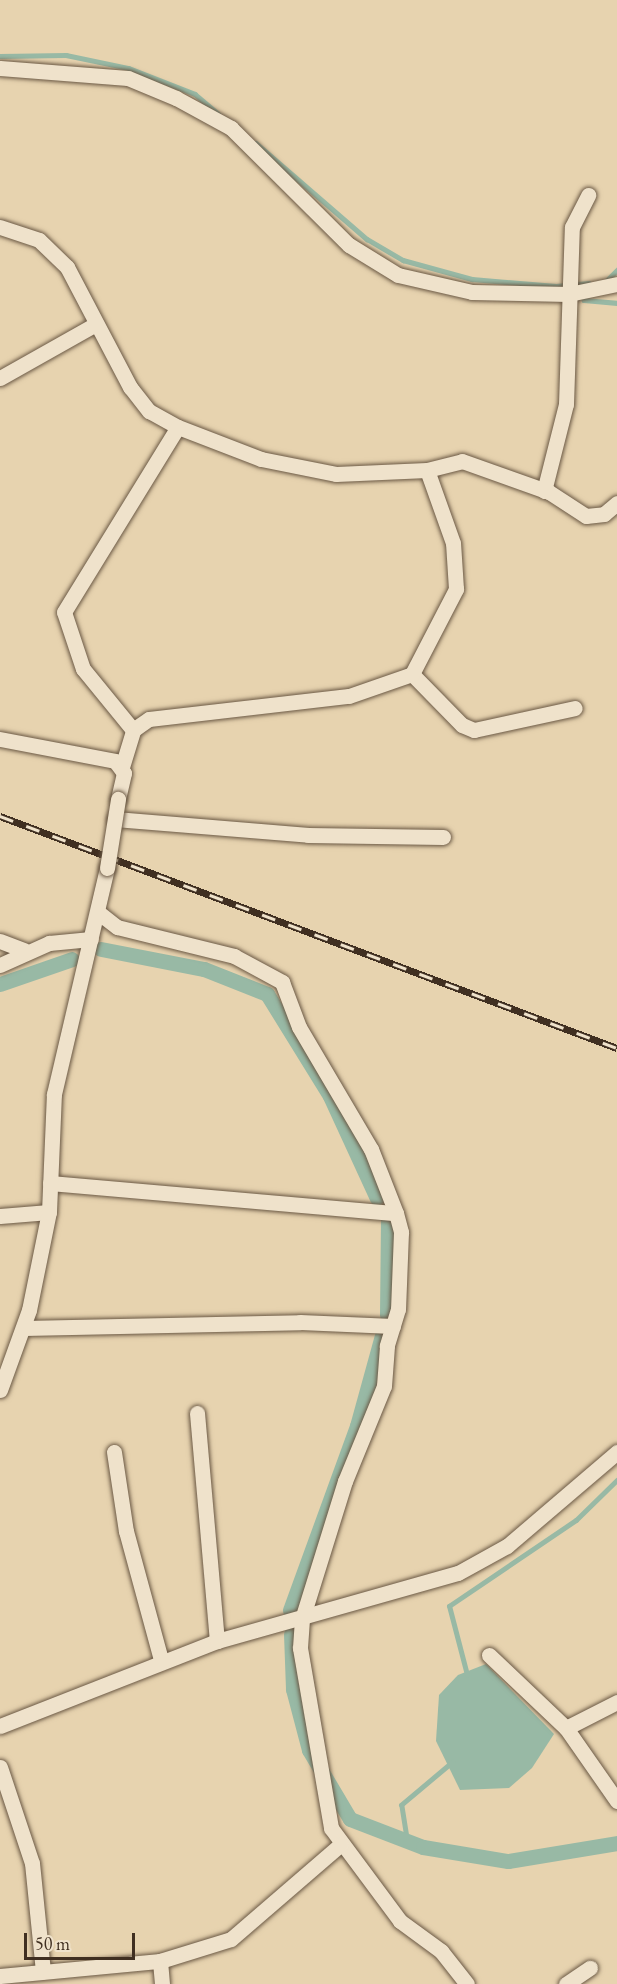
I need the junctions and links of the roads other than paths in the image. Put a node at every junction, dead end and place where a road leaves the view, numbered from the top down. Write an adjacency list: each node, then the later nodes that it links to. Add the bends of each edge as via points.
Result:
1 (0, 69): 5 (street, via 78,70 128,78 176,98 231,128 349,245 398,274 472,292)
2 (588, 195): 5 (street, via 572,227)
3 (0, 227): 6 (street, via 39,240 67,267)
4 (617, 284): 5 (street)
5 (570, 294): 10 (street, via 566,404)
6 (96, 324): 7 (street); 8 (street, via 130,387 149,411)
7 (0, 378)
8 (178, 427): 9 (street, via 261,459 336,474); 14 (street, via 64,612 83,669)
9 (427, 470): 10 (street, via 448,460 462,461); 12 (street, via 453,543 456,589)
10 (544, 491): 11 (street, via 586,516 604,514)
11 (617, 503)
12 (412, 674): 13 (street, via 462,725 474,730); 14 (street, via 349,696 168,713)
13 (574, 708)
14 (133, 730): 16 (street)
15 (0, 739): 16 (street, via 115,761)
16 (122, 768): 17 (street, bridge)
17 (115, 819): 18 (street, via 308,835); 19 (street, bridge)
18 (443, 837)
19 (99, 913): 20 (street); 26 (street, via 117,927 234,956 282,982 299,1027 371,1149)
20 (91, 939): 22 (street); 24 (street, via 54,1094)
21 (0, 941): 22 (street)
22 (24, 950): 23 (street)
23 (0, 965)
24 (50, 1183): 25 (street); 26 (street)
25 (49, 1212): 27 (street); 29 (street)
26 (396, 1213): 28 (street, via 401,1261)
27 (0, 1215)
28 (393, 1326): 29 (street, via 300,1322); 34 (street, via 384,1386 345,1480)
29 (24, 1328): 30 (street)
30 (0, 1390)
31 (197, 1413): 35 (street)
32 (114, 1452): 37 (street, via 126,1531)
33 (617, 1452): 34 (street, via 507,1546 458,1573)
34 (302, 1619): 35 (street); 43 (street, via 311,1732 331,1828)
35 (217, 1641): 37 (street)
36 (489, 1655): 40 (street)
37 (161, 1660): 39 (street, via 149,1670)
38 (617, 1702): 40 (street)
39 (0, 1726)
40 (566, 1728): 42 (street)
41 (0, 1767): 46 (street, via 32,1863)
42 (617, 1801)
43 (341, 1844): 44 (street, via 231,1939); 49 (street, via 400,1921 441,1951)
44 (160, 1961): 46 (street); 48 (street)
45 (590, 1968): 50 (street)
46 (43, 1971): 47 (street)
47 (0, 1976)
48 (162, 1984)
49 (467, 1984)
50 (566, 1984)

